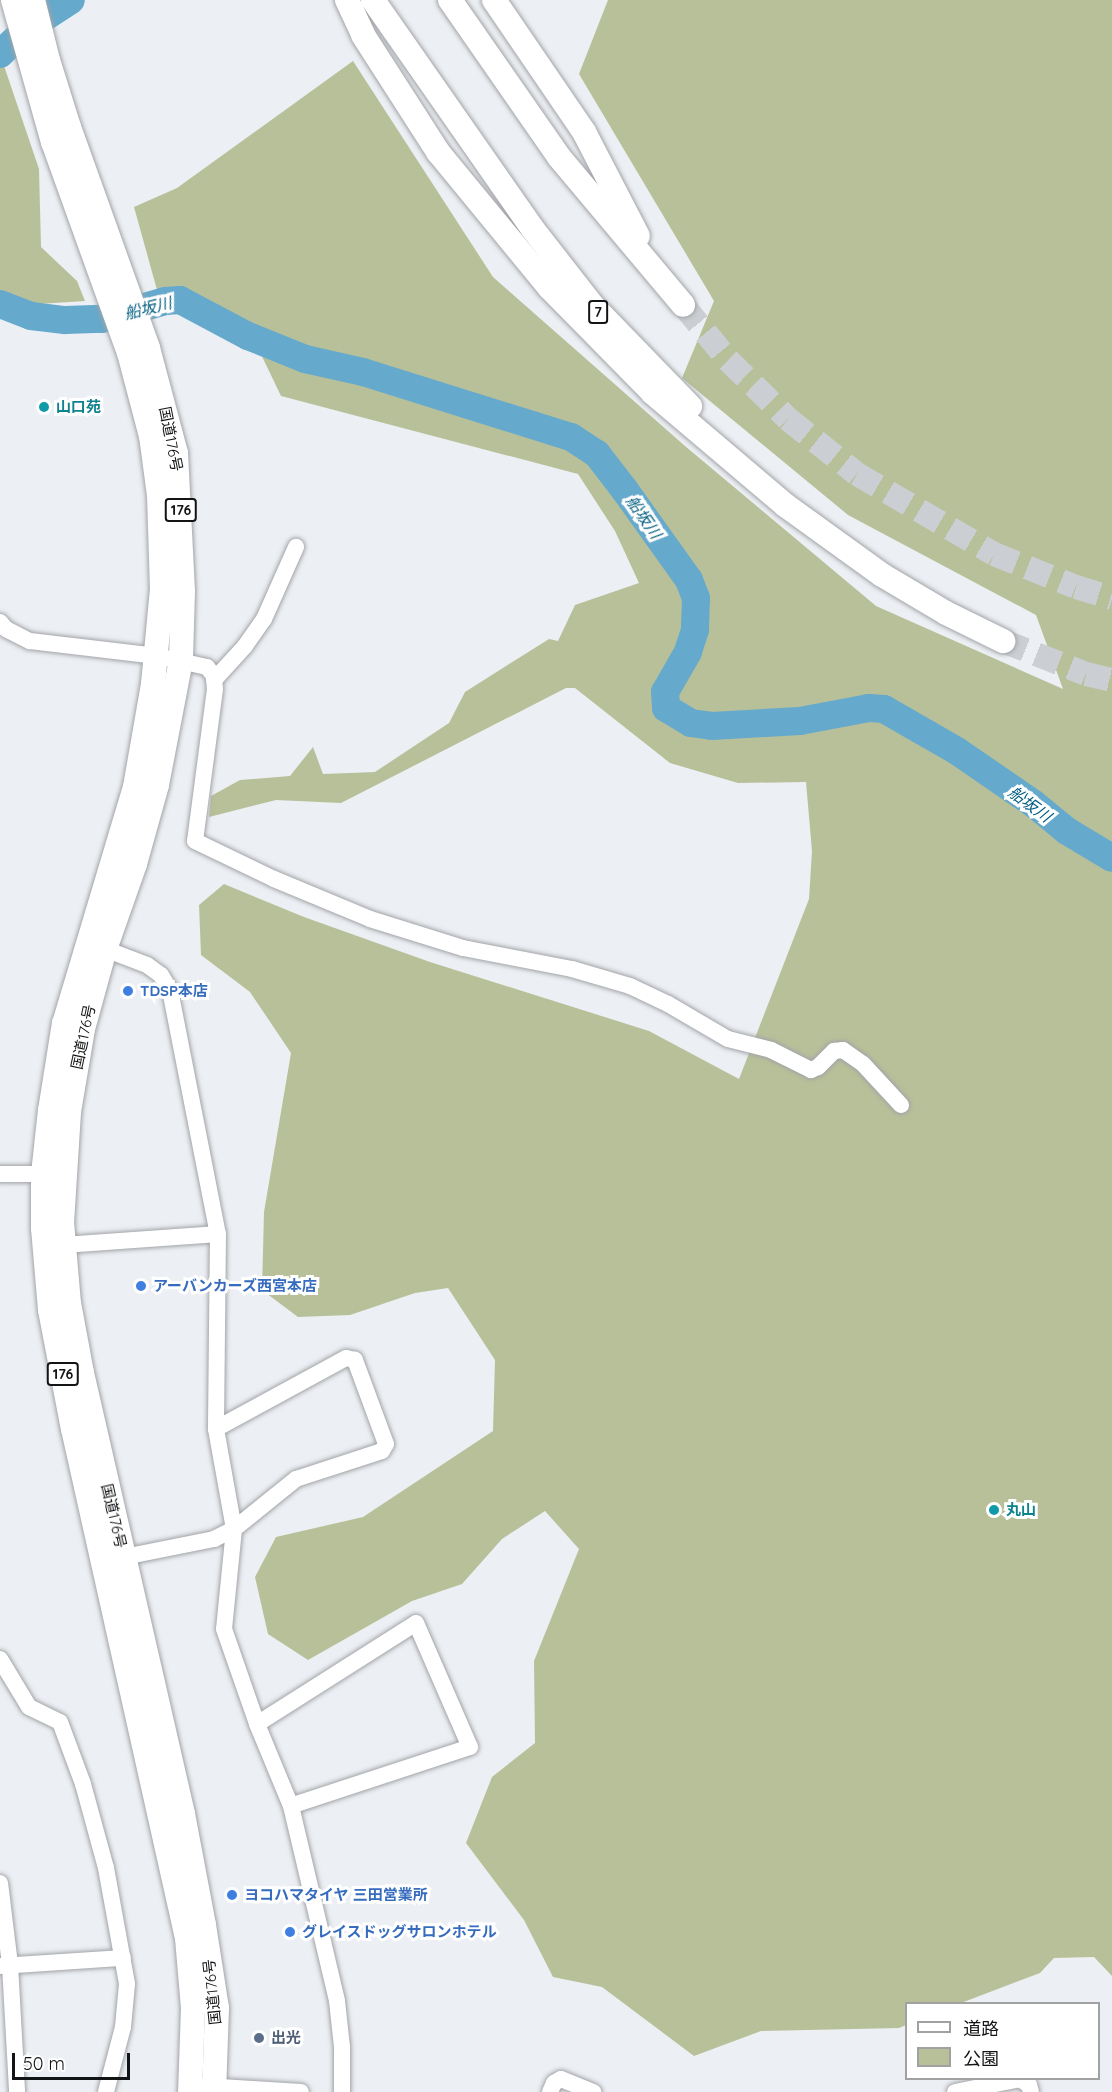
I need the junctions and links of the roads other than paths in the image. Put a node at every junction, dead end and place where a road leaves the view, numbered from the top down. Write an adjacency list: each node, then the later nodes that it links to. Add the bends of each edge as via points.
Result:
1 (13, 0): 7 (highway, 国道176号 / 176)
2 (33, 0): 7 (highway, 国道176号 / 176)
3 (347, 0): 11 (highway, via 363,35 438,152 549,287 653,393)
4 (373, 0): 11 (highway, 7, via 532,228 592,305)
5 (450, 0): 8 (highway, via 559,157)
6 (494, 0): 8 (highway, via 584,132)
7 (61, 134): 10 (highway, 国道176号 / 176)
8 (659, 275): 9 (highway)
9 (683, 305)
10 (142, 362): 15 (highway, 国道176号 / 176, via 159,495 162,589); 16 (highway, 国道176号 / 176, via 176,453 183,591)
11 (785, 505): 14 (highway, 7, via 882,575)
12 (296, 547): 17 (street, via 264,619)
13 (0, 622): 15 (street, via 30,640)
14 (1002, 641)
15 (157, 656): 16 (street); 21 (highway, 国道176号 / 176, via 135,787 64,1023)
16 (181, 660): 17 (street, via 207,667); 18 (highway, 国道176号 / 176, via 157,786)
17 (214, 680): 19 (street, via 195,841 370,919 463,948 572,969 630,986 728,1039 771,1050 811,1070 834,1051 843,1050 863,1064)
18 (105, 949): 22 (street, via 147,965 161,975 170,990); 23 (highway, 国道176号 / 176, via 83,1029 69,1112 63,1174)
19 (900, 1105)
20 (0, 1174): 21 (street)
21 (43, 1174): 37 (highway, 国道176号 / 176, via 43,1228 54,1332 187,1938 192,1975)
22 (218, 1234): 23 (street); 24 (street)
23 (64, 1245): 26 (highway, 国道176号 / 176, via 69,1303 82,1373)
24 (216, 1429): 25 (street); 25 (street, via 346,1358 355,1360 387,1444 382,1451 296,1479)
25 (234, 1529): 26 (street, via 214,1539); 28 (street, via 224,1629)
26 (124, 1557): 38 (highway, 国道176号 / 176, via 183,1814 204,1925 217,2008)
27 (0, 1659): 32 (street, via 29,1707 60,1722 83,1784 106,1868)
28 (257, 1724): 29 (street); 29 (street, via 416,1623 470,1747)
29 (291, 1806): 42 (street, via 337,2001)
30 (0, 1883): 31 (street)
31 (2, 1901): 33 (street)
32 (123, 1958): 33 (street); 40 (street, via 127,1984 123,2027)
33 (5, 1965): 34 (street)
34 (7, 2026): 39 (street)
35 (1015, 2080): 45 (street)
36 (1022, 2080): 46 (street)
37 (190, 2089): 38 (street)
38 (214, 2089): 41 (street)
39 (17, 2092)
40 (106, 2092)
41 (301, 2092)
42 (342, 2092)
43 (550, 2092): 44 (street, via 561,2079)
44 (592, 2092)
45 (955, 2092)
46 (1031, 2092)

